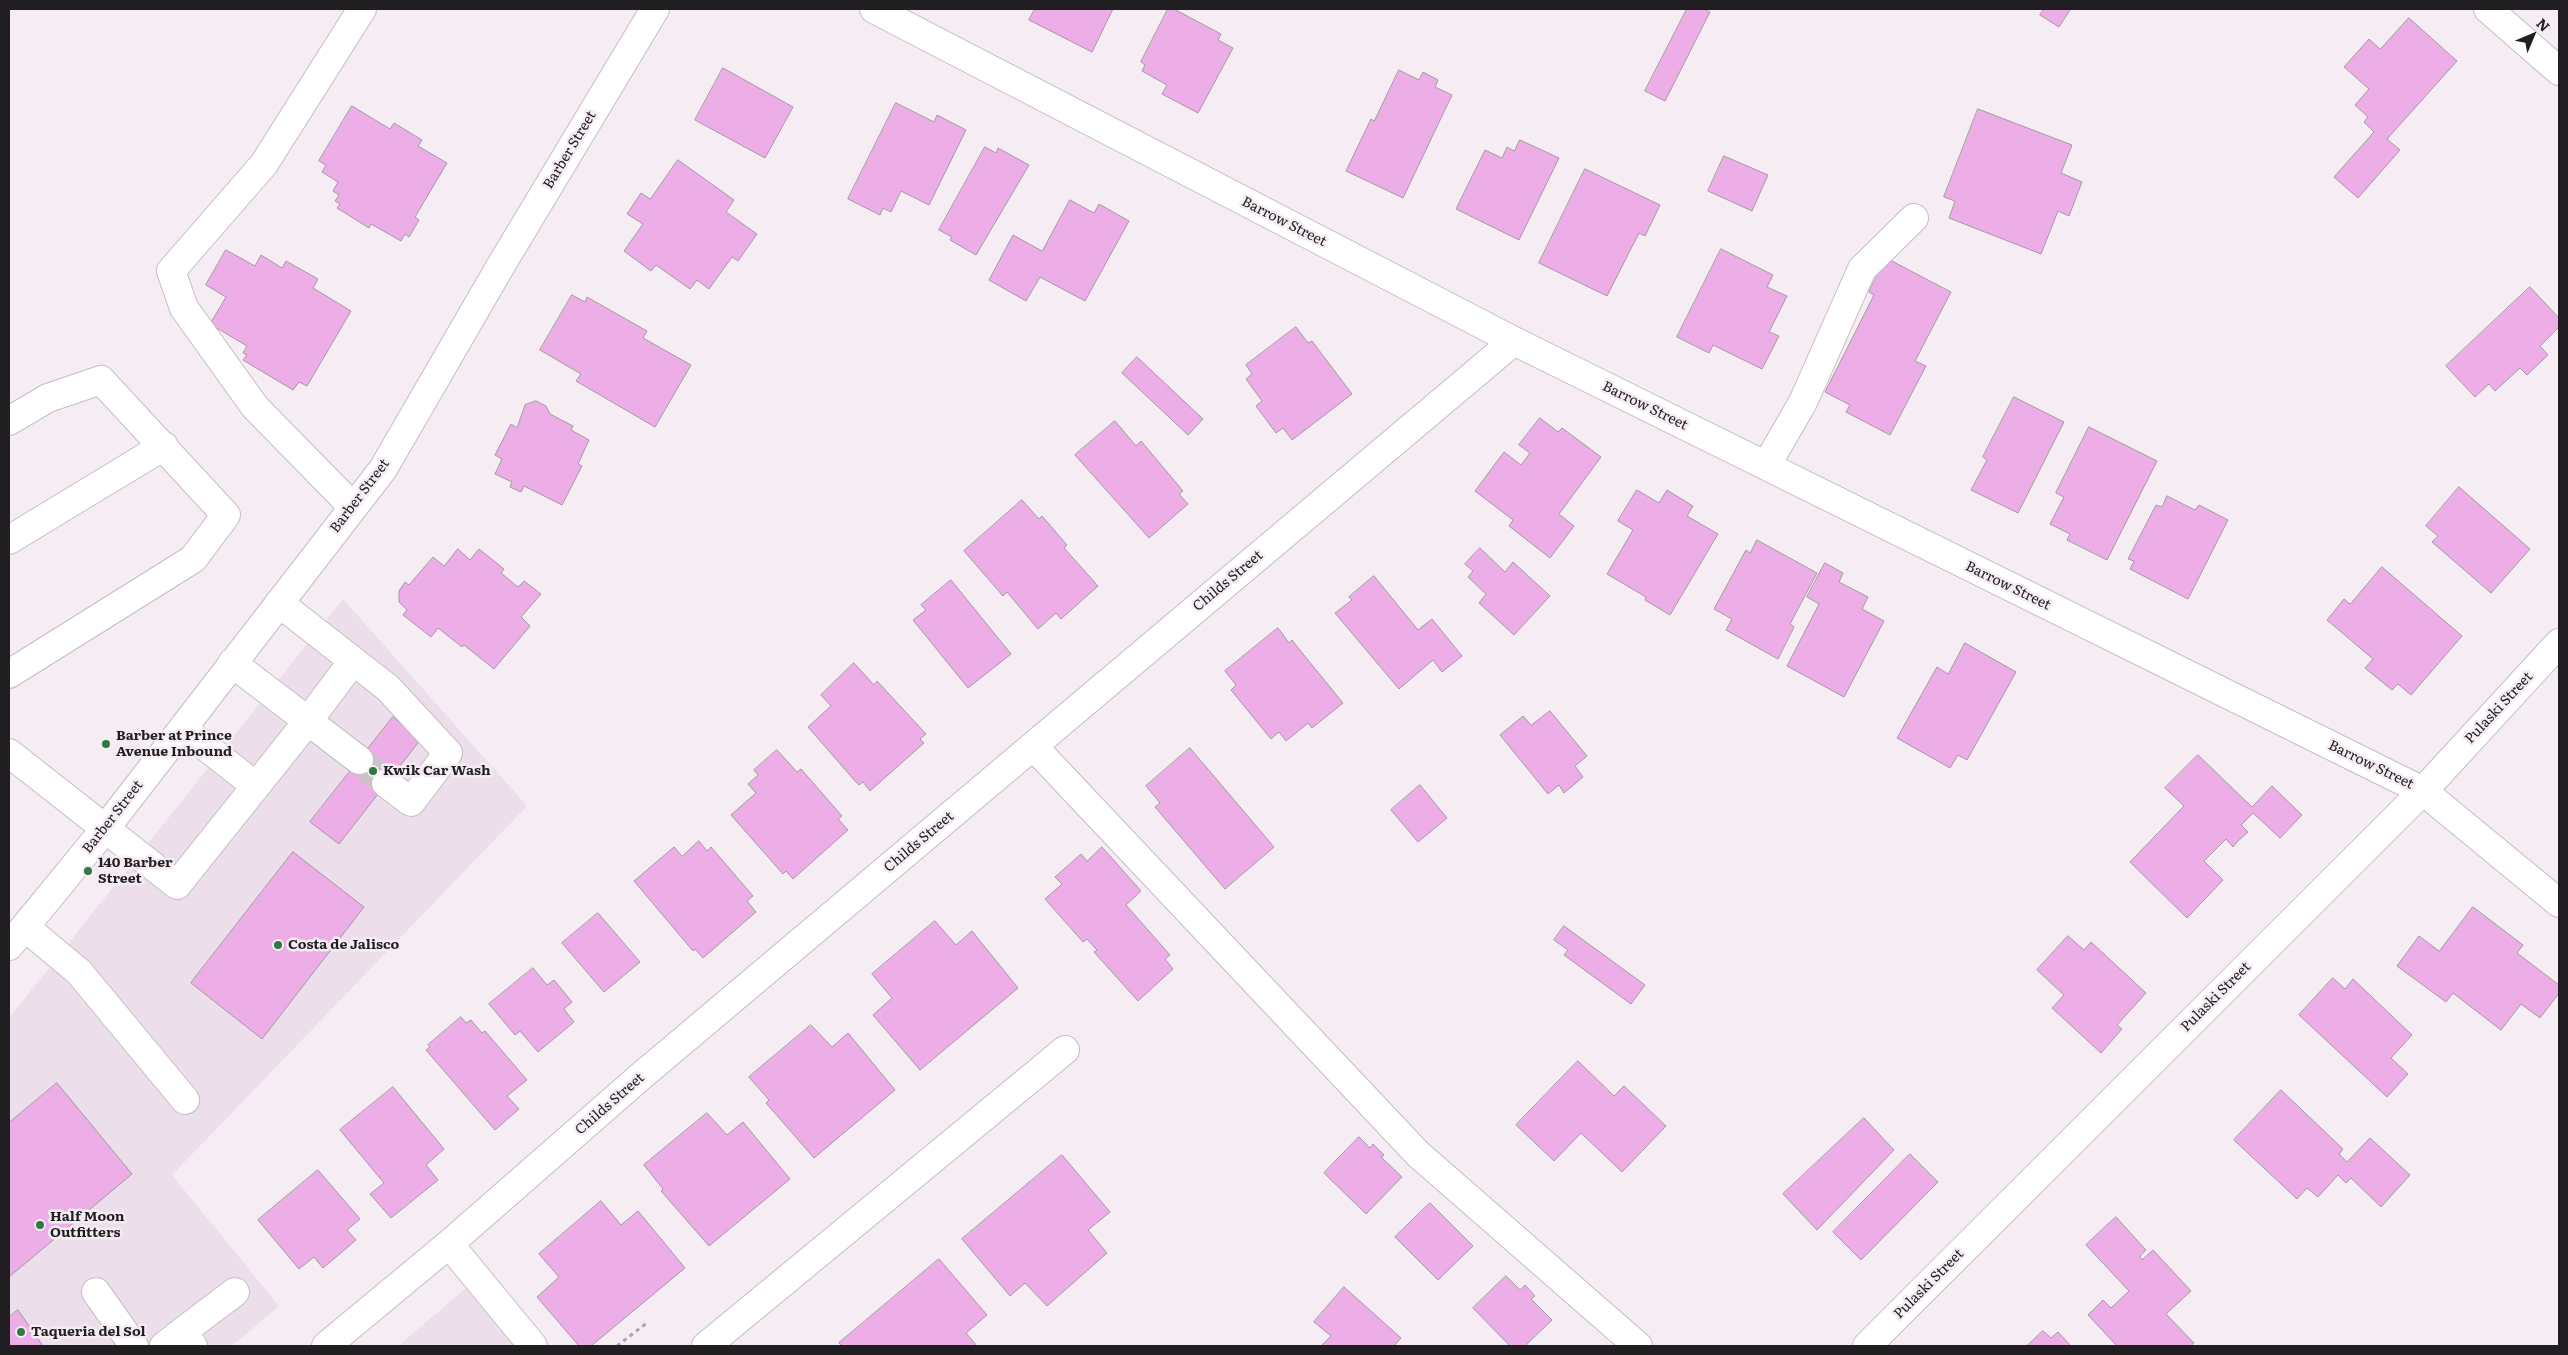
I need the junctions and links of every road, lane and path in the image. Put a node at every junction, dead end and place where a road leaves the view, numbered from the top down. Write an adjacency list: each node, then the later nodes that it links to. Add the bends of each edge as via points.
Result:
1 (362, 9): 11 (street, via 264,164 171,271 184,308 255,407)
2 (656, 9): 11 (street, Barber Street, via 383,469)
3 (874, 9): 7 (street, Barrow Street)
4 (2488, 9): 5 (street)
5 (2559, 72)
6 (1914, 218): 10 (street, via 1862,268 1803,402)
7 (1514, 341): 10 (street, Barrow Street); 20 (street, Childs Street)
8 (9, 422): 9 (street, via 48,398 101,380)
9 (164, 446): 12 (street); 17 (street, via 226,514 193,559)
10 (1766, 466): 25 (street, Barrow Street)
11 (353, 507): 13 (street, Barber Street)
12 (9, 540)
13 (279, 603): 15 (street); 16 (street, Barber Street)
14 (2559, 643): 25 (street, Pulaski Street)
15 (353, 661): 18 (street); 23 (street, via 388,688 448,753 411,802)
16 (232, 663): 18 (street); 19 (street, Barber Street)
17 (9, 674)
18 (308, 721): 22 (street); 24 (street)
19 (183, 728): 24 (street); 26 (street, Barber Street)
20 (1033, 746): 31 (street, Childs Street, via 640,1077); 41 (street, via 1418,1154)
21 (9, 753): 26 (street)
22 (359, 760)
23 (386, 783)
24 (256, 786): 26 (street, via 177,885)
25 (2422, 790): 27 (street, Barrow Street); 42 (street, Pulaski Street)
26 (105, 829): 28 (street, Barber Street)
27 (2559, 903)
28 (17, 936): 30 (street, via 79,972)
29 (1065, 1050): 40 (street)
30 (185, 1100)
31 (449, 1244): 37 (street, Childs Street); 38 (street)
32 (96, 1292): 36 (street)
33 (235, 1292): 35 (street)
34 (648, 1322): 39 (path)
35 (180, 1342)
36 (134, 1346)
37 (326, 1346)
38 (533, 1346)
39 (616, 1346)
40 (706, 1346)
41 (1638, 1346)
42 (1867, 1346)

